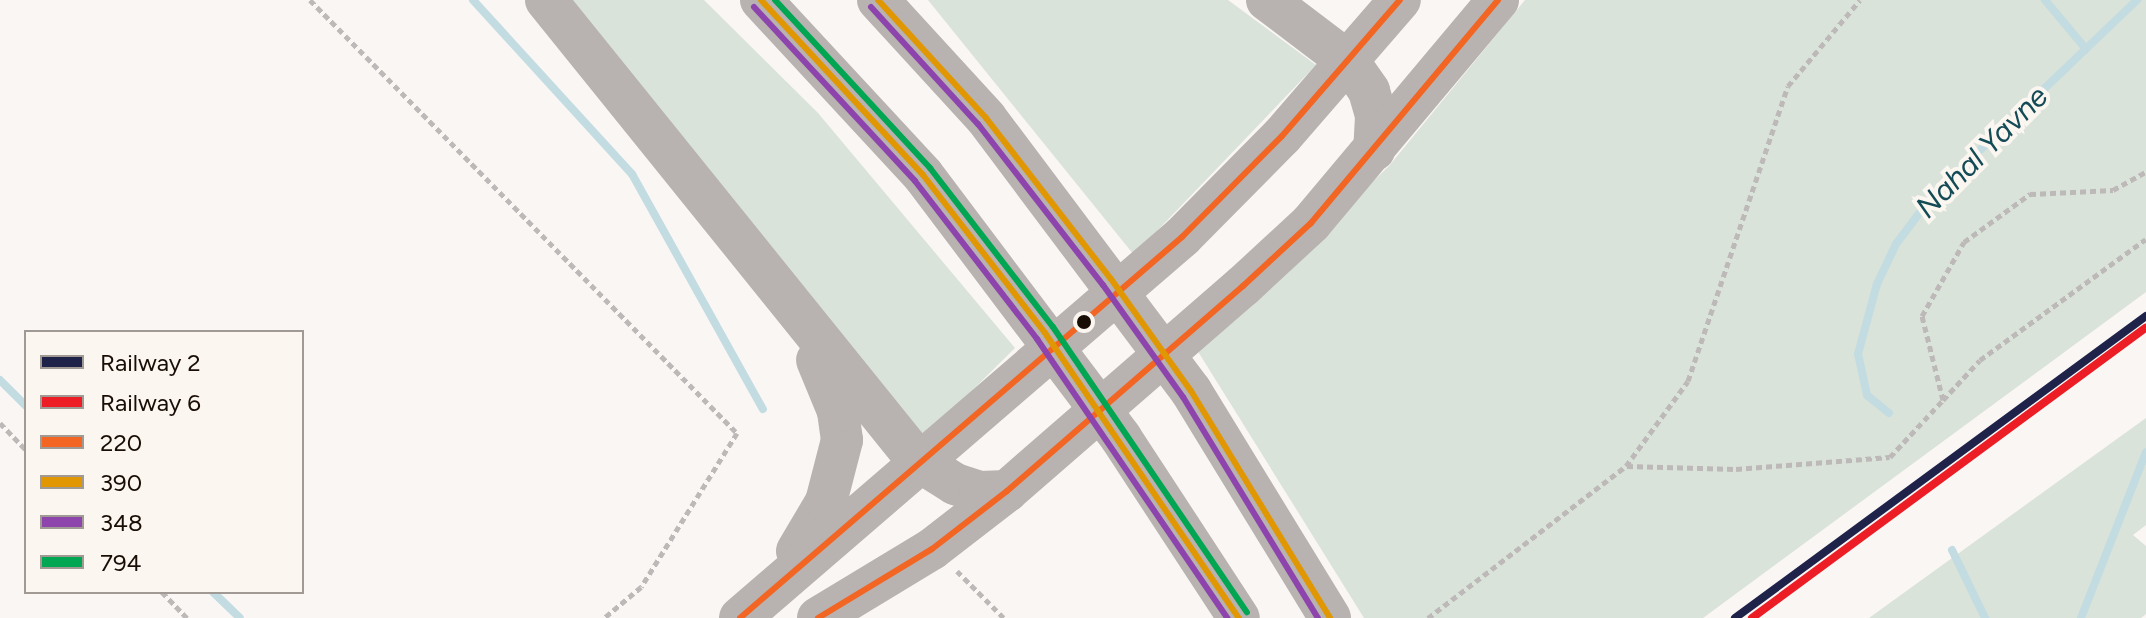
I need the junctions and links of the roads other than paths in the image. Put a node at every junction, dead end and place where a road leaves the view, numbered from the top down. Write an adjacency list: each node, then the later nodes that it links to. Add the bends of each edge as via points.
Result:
1 (546, 0): 9 (highway)
2 (761, 0): 15 (highway, bridge, via 923,175 1113,427)
3 (878, 0): 16 (highway, bridge, via 986,118 1191,391)
4 (1267, 0): 7 (highway)
5 (1400, 0): 7 (highway)
6 (1498, 0): 8 (highway)
7 (1349, 62): 8 (highway, via 1369,91 1376,116); 10 (highway, via 1172,247 1087,324)
8 (1374, 150): 11 (highway, via 1311,223)
9 (791, 309): 10 (highway); 12 (highway, via 823,372 842,440 826,502)
10 (917, 460): 11 (highway, via 955,484 980,492); 12 (highway)
11 (1007, 491): 14 (highway, via 932,549)
12 (773, 589): 13 (highway)
13 (740, 618)
14 (818, 618)
15 (1239, 618)
16 (1330, 618)

